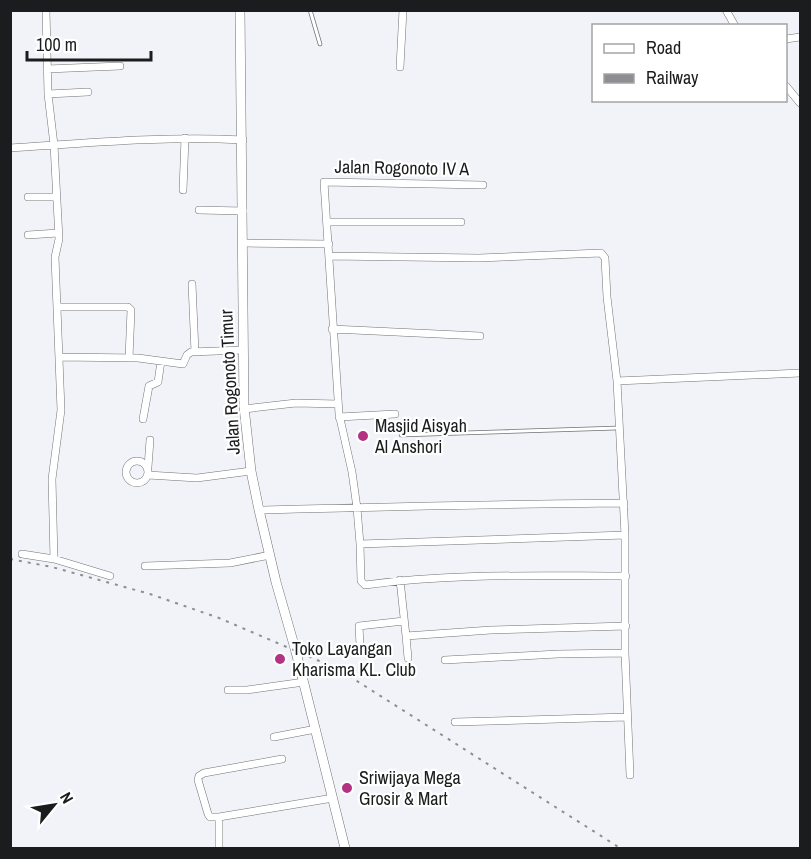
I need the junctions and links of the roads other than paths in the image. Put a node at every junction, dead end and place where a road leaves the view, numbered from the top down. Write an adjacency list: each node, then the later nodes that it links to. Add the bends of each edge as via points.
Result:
1 (46, 10): 10 (street)
2 (240, 10): 16 (main road, Jalan Rogonoto Timur)
3 (310, 10): 7 (lane)
4 (404, 10): 9 (street)
5 (726, 10): 6 (street)
6 (734, 24)
7 (320, 44)
8 (120, 66): 10 (street)
9 (400, 67)
10 (47, 69): 13 (street)
11 (787, 87): 14 (street)
12 (88, 92): 13 (street)
13 (48, 94): 17 (street)
14 (801, 103)
15 (185, 138): 16 (street); 17 (street); 20 (street)
16 (243, 140): 24 (main road, Jalan Rogonoto Timur)
17 (54, 145): 18 (street); 22 (street)
18 (10, 148)
19 (483, 184): 25 (street, Jalan Rogonoto IV A, via 328,181 324,182)
20 (183, 190)
21 (28, 197): 22 (street)
22 (56, 197): 27 (street)
23 (199, 210): 24 (street)
24 (243, 211): 29 (main road, Jalan Rogonoto Timur)
25 (328, 222): 26 (street); 30 (street)
26 (461, 222)
27 (58, 233): 28 (street); 33 (street)
28 (28, 235)
29 (243, 243): 30 (street); 36 (main road, Jalan Rogonoto Timur)
30 (328, 244): 31 (street)
31 (329, 255): 34 (street); 42 (street, via 479,258 601,253 605,258)
32 (192, 284): 37 (street)
33 (58, 307): 38 (street); 39 (street, via 128,307)
34 (332, 329): 35 (street); 43 (street)
35 (480, 336)
36 (243, 350): 37 (street); 44 (main road, Jalan Rogonoto Timur)
37 (195, 352): 40 (street, via 188,353 183,364)
38 (59, 357): 39 (street); 59 (street, via 60,428 52,479)
39 (129, 358): 40 (street)
40 (161, 361): 47 (street, via 158,382 149,386)
41 (801, 373): 42 (street)
42 (617, 381): 48 (street)
43 (338, 404): 44 (street, via 296,403); 46 (street)
44 (244, 409): 51 (main road, Jalan Rogonoto Timur)
45 (395, 414): 46 (street)
46 (339, 417): 53 (street)
47 (143, 419)
48 (620, 428): 49 (lane); 52 (street)
49 (401, 435)
50 (150, 440): 51 (street, via 148,471 197,478)
51 (251, 471): 54 (main road, Jalan Rogonoto Timur)
52 (624, 503): 53 (street); 55 (street)
53 (357, 508): 54 (street); 56 (street)
54 (259, 510): 58 (main road, Jalan Rogonoto Timur)
55 (625, 535): 56 (street); 62 (street)
56 (360, 544): 63 (street, via 362,584)
57 (22, 554): 59 (street)
58 (270, 555): 60 (street, via 230,563); 71 (main road, Jalan Rogonoto Timur)
59 (54, 559): 61 (street)
60 (145, 566)
61 (110, 576)
62 (626, 576): 63 (street); 65 (street)
63 (400, 580): 64 (street)
64 (404, 621): 66 (street); 67 (street, via 359,626)
65 (626, 626): 66 (street); 68 (street)
66 (406, 636): 69 (street)
67 (360, 645)
68 (625, 654): 70 (street); 73 (street)
69 (408, 658)
70 (445, 660)
71 (304, 682): 72 (street); 75 (main road, Jalan Rogonoto Timur)
72 (228, 690)
73 (627, 717): 74 (street); 78 (street)
74 (455, 722)
75 (316, 729): 76 (street); 79 (main road, Jalan Rogonoto Timur)
76 (274, 737)
77 (282, 759): 80 (street, via 199,776 208,814)
78 (630, 775)
79 (333, 798): 80 (street); 82 (main road, Jalan Rogonoto Timur)
80 (219, 817): 81 (street)
81 (219, 849)
82 (345, 849)

